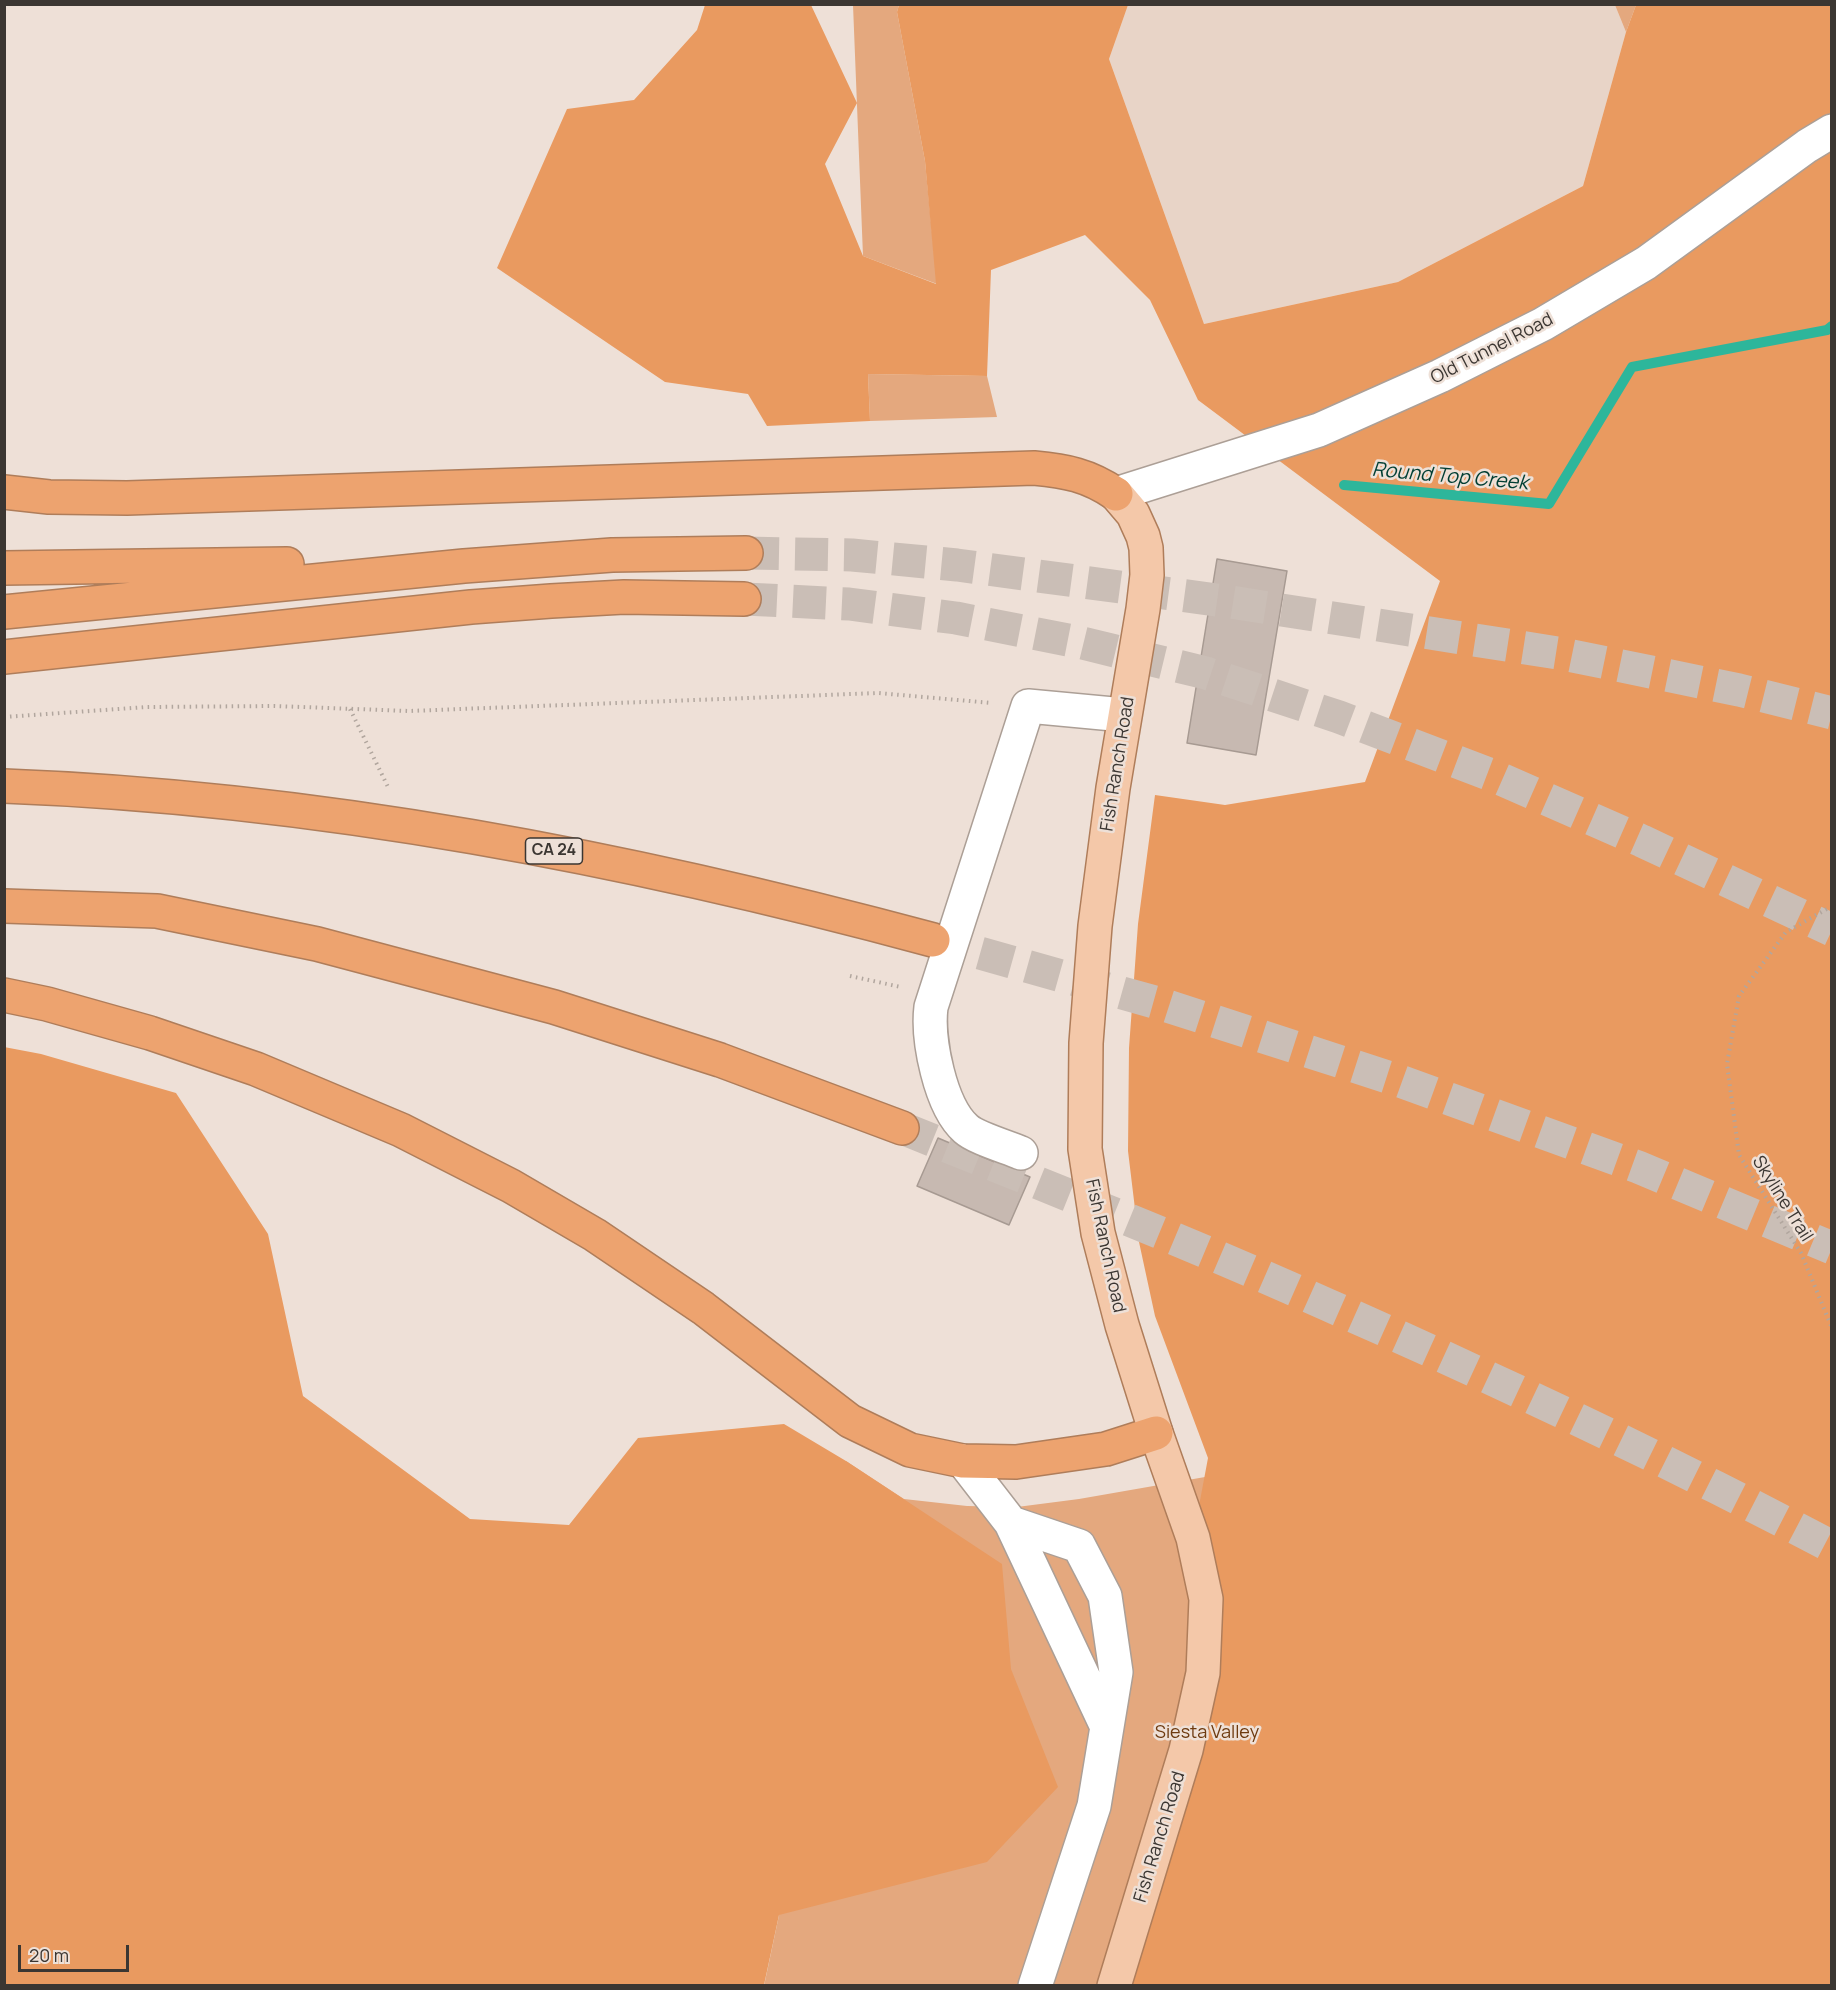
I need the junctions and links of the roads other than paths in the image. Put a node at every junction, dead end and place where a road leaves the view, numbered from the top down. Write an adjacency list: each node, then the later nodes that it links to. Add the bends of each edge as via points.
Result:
1 (1832, 131): 3 (street, Old Tunnel Road, via 1646,263 1543,324 1319,430)
2 (4, 492): 3 (highway, via 127,498 1034,468 1082,476)
3 (1116, 494): 10 (main road, Fish Ranch Road, via 1133,514 1147,560 1143,609)
4 (746, 553): 5 (highway)
5 (529, 560): 6 (highway); 8 (highway)
6 (4, 568)
7 (744, 600): 9 (highway, via 624,597 529,602)
8 (4, 612)
9 (4, 657)
10 (1124, 715): 18 (street, via 1028,706 934,994 930,1039 952,1109 968,1131); 19 (main road, Fish Ranch Road, via 1095,926 1086,1043 1085,1149 1098,1233)
11 (4, 786): 15 (highway, CA 24, via 236,803 408,826 650,870)
12 (4, 884): 14 (highway)
13 (4, 906): 14 (highway)
14 (157, 911): 17 (highway, via 317,944 554,1006 720,1060)
15 (933, 940)
16 (4, 995): 20 (highway, via 160,1036 256,1069 401,1130 511,1186 595,1235 703,1308 850,1421 910,1450)
17 (902, 1128)
18 (1021, 1153)
19 (1156, 1433): 20 (highway, via 1106,1449 1016,1462); 24 (main road, Fish Ranch Road, via 1193,1538 1206,1599 1203,1673 1186,1750)
20 (963, 1461): 21 (street)
21 (1011, 1523): 22 (street); 22 (street, via 1079,1546 1105,1596 1116,1672)
22 (1107, 1727): 23 (street, via 1094,1806)
23 (1035, 1986)
24 (1114, 1986)

